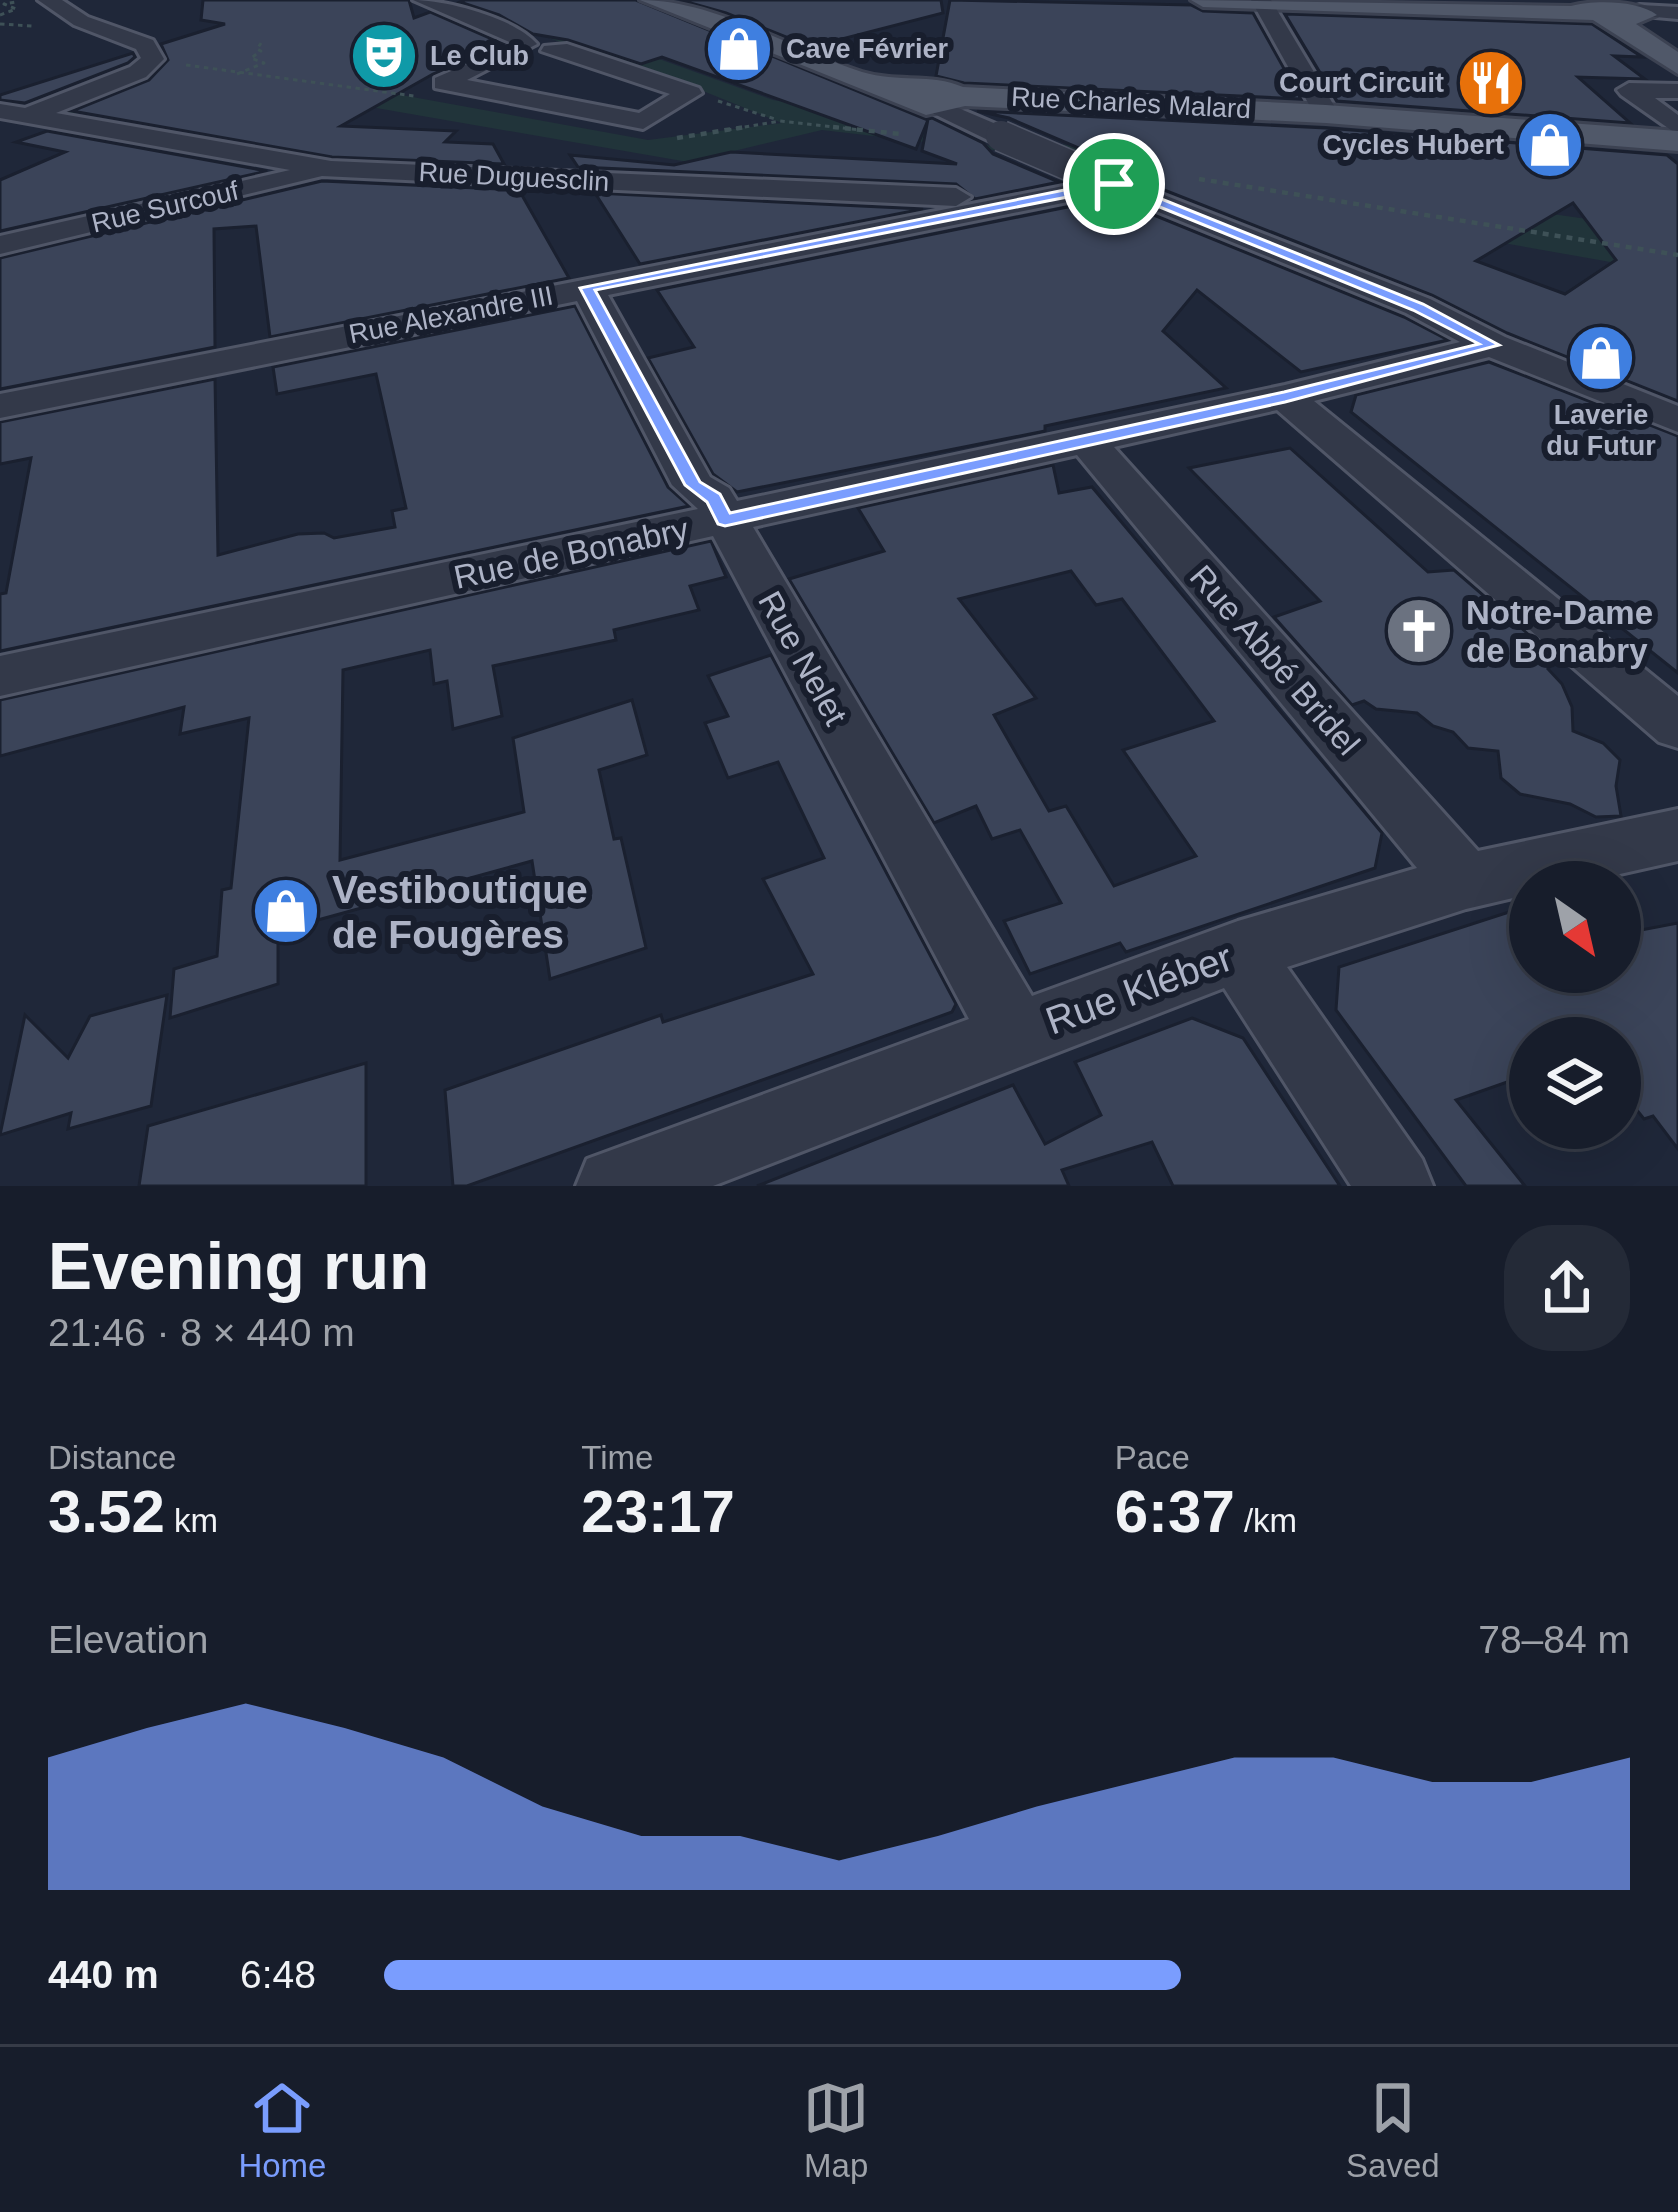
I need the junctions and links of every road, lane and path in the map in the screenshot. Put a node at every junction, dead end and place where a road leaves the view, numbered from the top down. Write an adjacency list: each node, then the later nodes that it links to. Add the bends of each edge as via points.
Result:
1 (48, 0): 22 (street, via 81,22 145,45 153,59 138,73)
2 (423, 0): 12 (street, via 518,36)
3 (652, 0): 20 (main road, Rue Charles Malard, via 852,78 905,92 933,88)
4 (1203, 0): 5 (main road)
5 (1270, 1): 7 (main road); 21 (street)
6 (10, 3): 9 (path, via 4,4 16,9)
7 (1409, 4): 8 (main road)
8 (1609, 9): 10 (street); 13 (main road); 15 (main road)
9 (0, 15)
10 (1678, 15)
11 (261, 43): 17 (path, via 251,58 264,63)
12 (520, 47): 14 (street); 16 (street, via 550,44)
13 (1678, 50)
14 (487, 63): 16 (street); 19 (street, via 442,83 643,121)
15 (1678, 64)
16 (559, 69): 19 (street); 19 (street, via 567,51)
17 (236, 74)
18 (1678, 91): 24 (street, via 1629,91)
19 (685, 97): 23 (path)
20 (946, 101): 21 (main road, Rue Charles Malard); 27 (street, bridge, via 1001,136)
21 (1325, 113): 24 (main road, Rue Charles Malard)
22 (7, 118): 25 (street, Rue Duguesclin)
23 (779, 121)
24 (1670, 135)
25 (331, 169): 28 (street, Rue Duguesclin); 29 (street, Rue Surcouf)
26 (1195, 178): 30 (path)
27 (1114, 184): 28 (street, Rue Alexandre III); 32 (street)
28 (1032, 200): 31 (street, Rue Alexandre III)
29 (0, 245)
30 (1678, 255)
31 (586, 288): 34 (street, Rue Alexandre III); 37 (street, Rue Nelet, via 693,485 714,498)
32 (1492, 345): 33 (street, Rue de Bonabry); 35 (street)
33 (1285, 397): 36 (street, Rue de Bonabry); 39 (street)
34 (0, 406)
35 (1678, 420)
36 (1085, 440): 37 (street, Rue de Bonabry); 41 (street, Rue Abbé Bridel)
37 (725, 520): 38 (street, Rue de Bonabry); 43 (street, Rue Nelet)
38 (0, 676)
39 (1678, 727)
40 (1678, 835): 41 (street, Rue Kléber)
41 (1466, 880): 42 (street, Rue Kléber)
42 (1238, 952): 43 (street, Rue Kléber); 45 (street)
43 (1015, 1034): 44 (street, Rue Kléber)
44 (614, 1186)
45 (1395, 1186)

